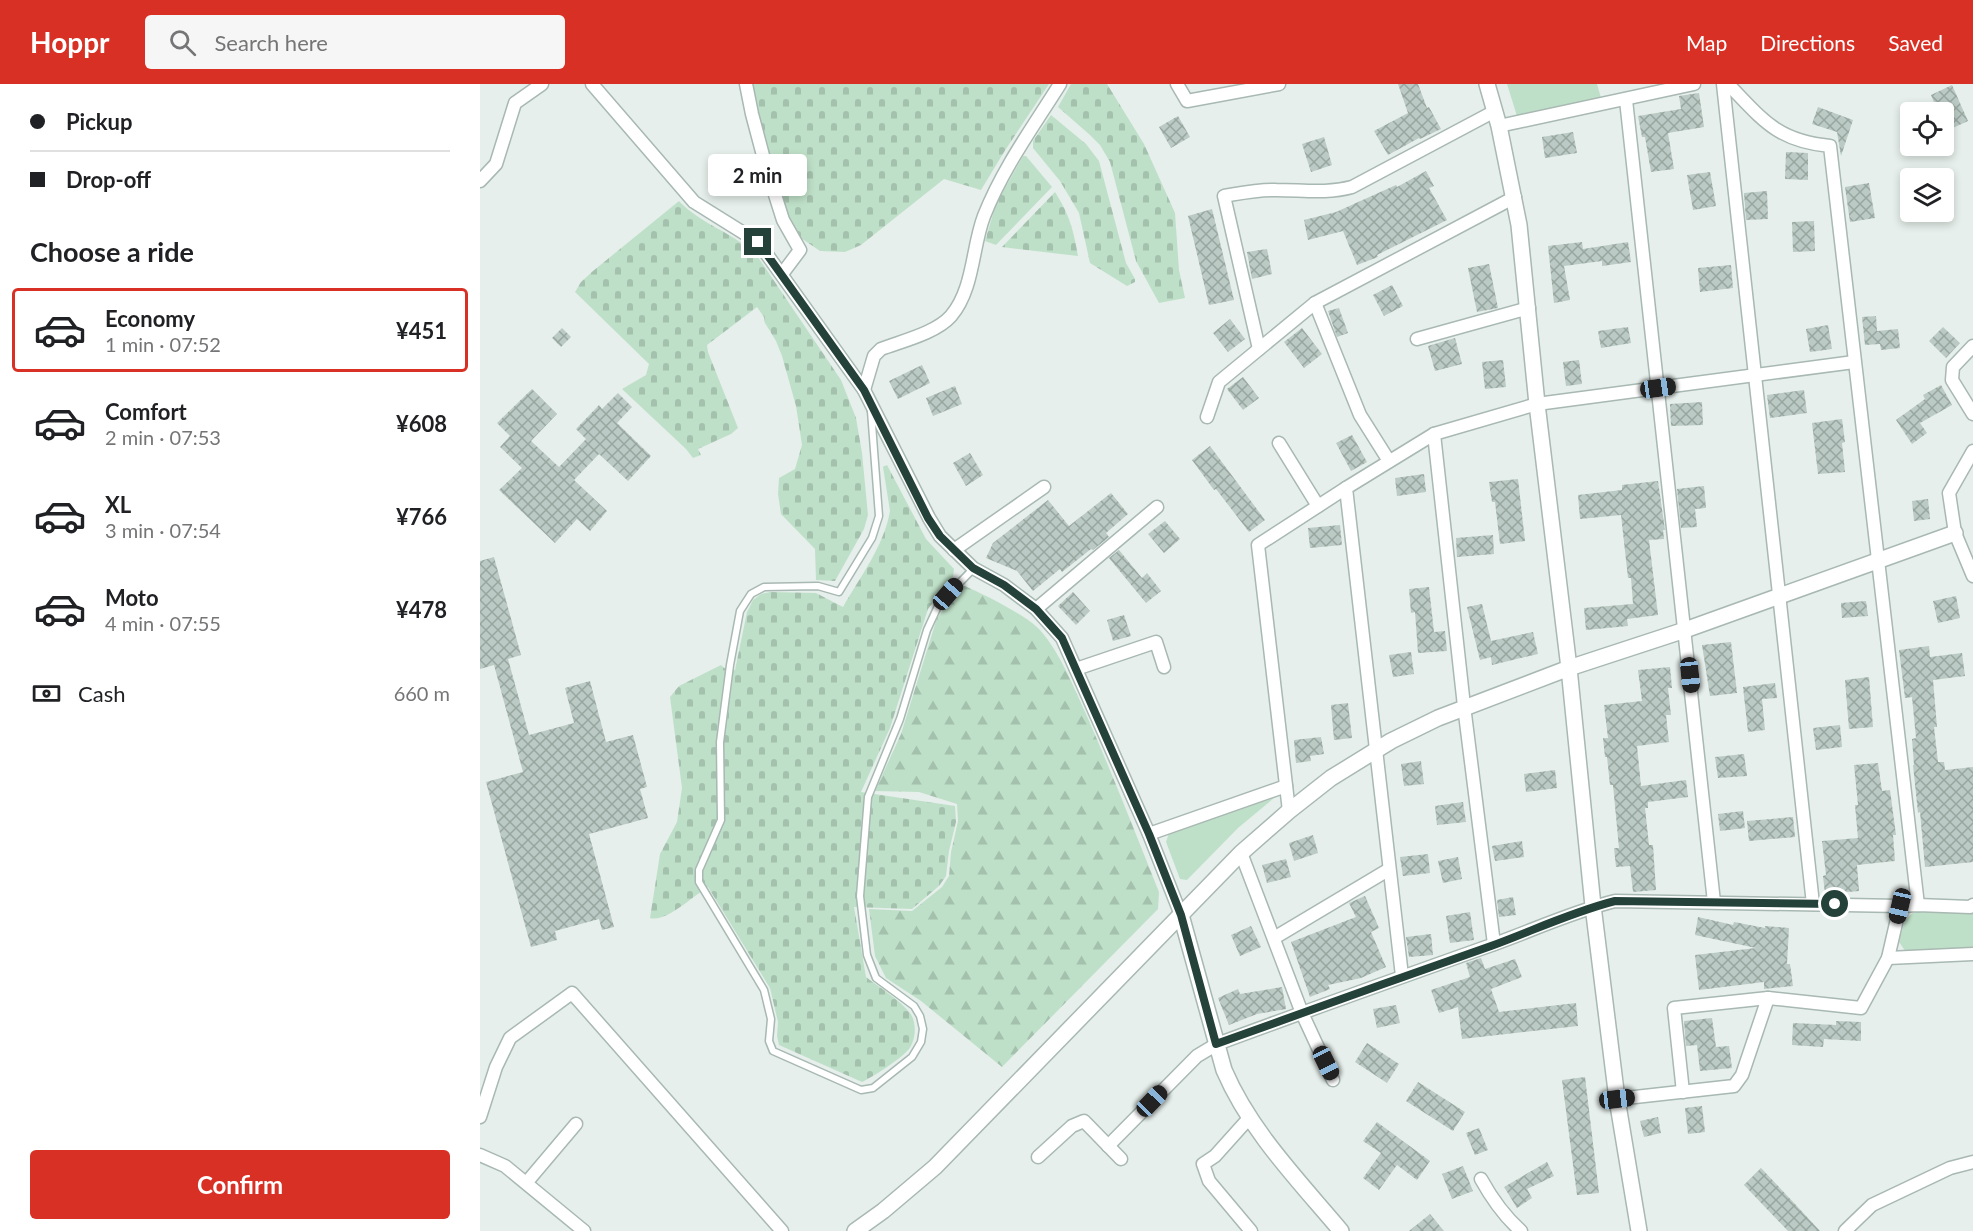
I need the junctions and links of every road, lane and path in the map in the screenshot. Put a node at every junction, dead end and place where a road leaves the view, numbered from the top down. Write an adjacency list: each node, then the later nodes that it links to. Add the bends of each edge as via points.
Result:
1 (542, 84): 13 (street, via 515,103 496,164)
2 (592, 84): 15 (street, via 694,202 758,242)
3 (746, 84): 15 (street, via 783,220 800,250)
4 (1060, 84): 24 (street, via 1001,176 983,218 957,308 937,328 874,356)
5 (1177, 84): 6 (street, via 1187,101)
6 (1279, 84)
7 (1487, 84): 12 (street)
8 (1694, 84): 11 (street)
9 (1723, 84): 22 (street)
10 (1728, 84): 21 (street, via 1759,116 1790,138 1830,146)
11 (1626, 100): 12 (street); 23 (street)
12 (1497, 118): 14 (street); 20 (street, via 1335,192 1275,190 1224,196)
13 (480, 181)
14 (1515, 197): 16 (street); 17 (street)
15 (782, 274): 24 (street)
16 (1315, 303): 20 (street); 32 (street, via 1360,415)
17 (1529, 308): 18 (street); 26 (street)
18 (1417, 339)
19 (1973, 346): 27 (street, via 1953,367 1952,380)
20 (1259, 349): 28 (street, via 1219,382)
21 (1854, 362): 22 (street); 39 (street)
22 (1754, 375): 23 (street); 42 (street)
23 (1658, 388): 26 (street); 44 (street)
24 (864, 390): 25 (street)
25 (871, 404): 38 (street, via 928,518); 40 (lane, via 879,516 872,538 839,592 818,586 764,587 751,594 739,615 720,742 721,820 699,870 699,882 764,990 773,1051 861,1090 873,1088 912,1058 923,1029 915,1006 876,978 867,955 860,896 868,797 900,719 927,630 939,604)
26 (1537, 404): 29 (street); 46 (street)
27 (1973, 414)
28 (1208, 417)
29 (1434, 434): 32 (street); 48 (street)
30 (1279, 444): 35 (street)
31 (1973, 452): 37 (street, via 1949,493)
32 (1389, 461): 34 (street)
33 (1044, 487): 38 (street)
34 (1346, 488): 35 (street); 49 (street)
35 (1318, 506): 50 (street, via 1258,545)
36 (1157, 507): 43 (street)
37 (1955, 533): 39 (street); 41 (street)
38 (954, 550): 40 (street)
39 (1877, 560): 42 (street); 57 (street)
40 (973, 568): 43 (street)
41 (1973, 576)
42 (1779, 595): 44 (street); 56 (street)
43 (1036, 609): 47 (street, via 1062,638)
44 (1685, 630): 46 (street); 55 (street)
45 (1164, 667): 47 (street, via 1156,642)
46 (1569, 668): 48 (street); 59 (street)
47 (1076, 669): 52 (street)
48 (1464, 706): 49 (street); 63 (street)
49 (1375, 751): 51 (street, via 1331,778); 54 (street)
50 (1286, 786): 51 (street); 52 (street)
51 (1289, 811): 53 (street)
52 (1149, 834): 61 (street)
53 (1241, 852): 61 (street); 62 (street)
54 (1388, 870): 62 (street); 66 (street)
55 (1714, 902): 56 (street); 59 (street, via 1615,901)
56 (1813, 904): 60 (street)
57 (1918, 905): 58 (street); 60 (street)
58 (1973, 905)
59 (1593, 906): 63 (street); 72 (street)
60 (1900, 906): 65 (street)
61 (1181, 915): 69 (street); 85 (street, via 935,1167)
62 (1274, 938): 68 (street)
63 (1494, 944): 66 (street)
64 (1973, 954): 65 (street)
65 (1888, 958): 67 (street, via 1861,1008)
66 (1402, 976): 68 (street)
67 (1768, 998): 71 (street, via 1742,1075 1734,1086); 71 (street, via 1674,1008)
68 (1302, 1013): 69 (street); 70 (street)
69 (1216, 1044): 74 (street, via 1231,1086); 76 (street, via 1197,1056)
70 (1334, 1080)
71 (1683, 1092): 72 (street)
72 (1617, 1099): 89 (street)
73 (480, 1117): 84 (street, via 510,1038 572,993)
74 (1250, 1117): 86 (street, via 1203,1164 1209,1181); 87 (street)
75 (576, 1124): 82 (street)
76 (1108, 1146): 78 (street, via 1084,1121 1072,1126); 79 (street)
77 (480, 1155): 82 (street)
78 (1038, 1157)
79 (1121, 1159)
80 (1973, 1162): 90 (street, via 1950,1168 1872,1205)
81 (1481, 1179): 88 (street, via 1490,1197)
82 (527, 1182): 83 (street)
83 (584, 1231)
84 (782, 1231)
85 (855, 1231)
86 (1251, 1231)
87 (1341, 1231)
88 (1521, 1231)
89 (1639, 1231)
90 (1845, 1231)

